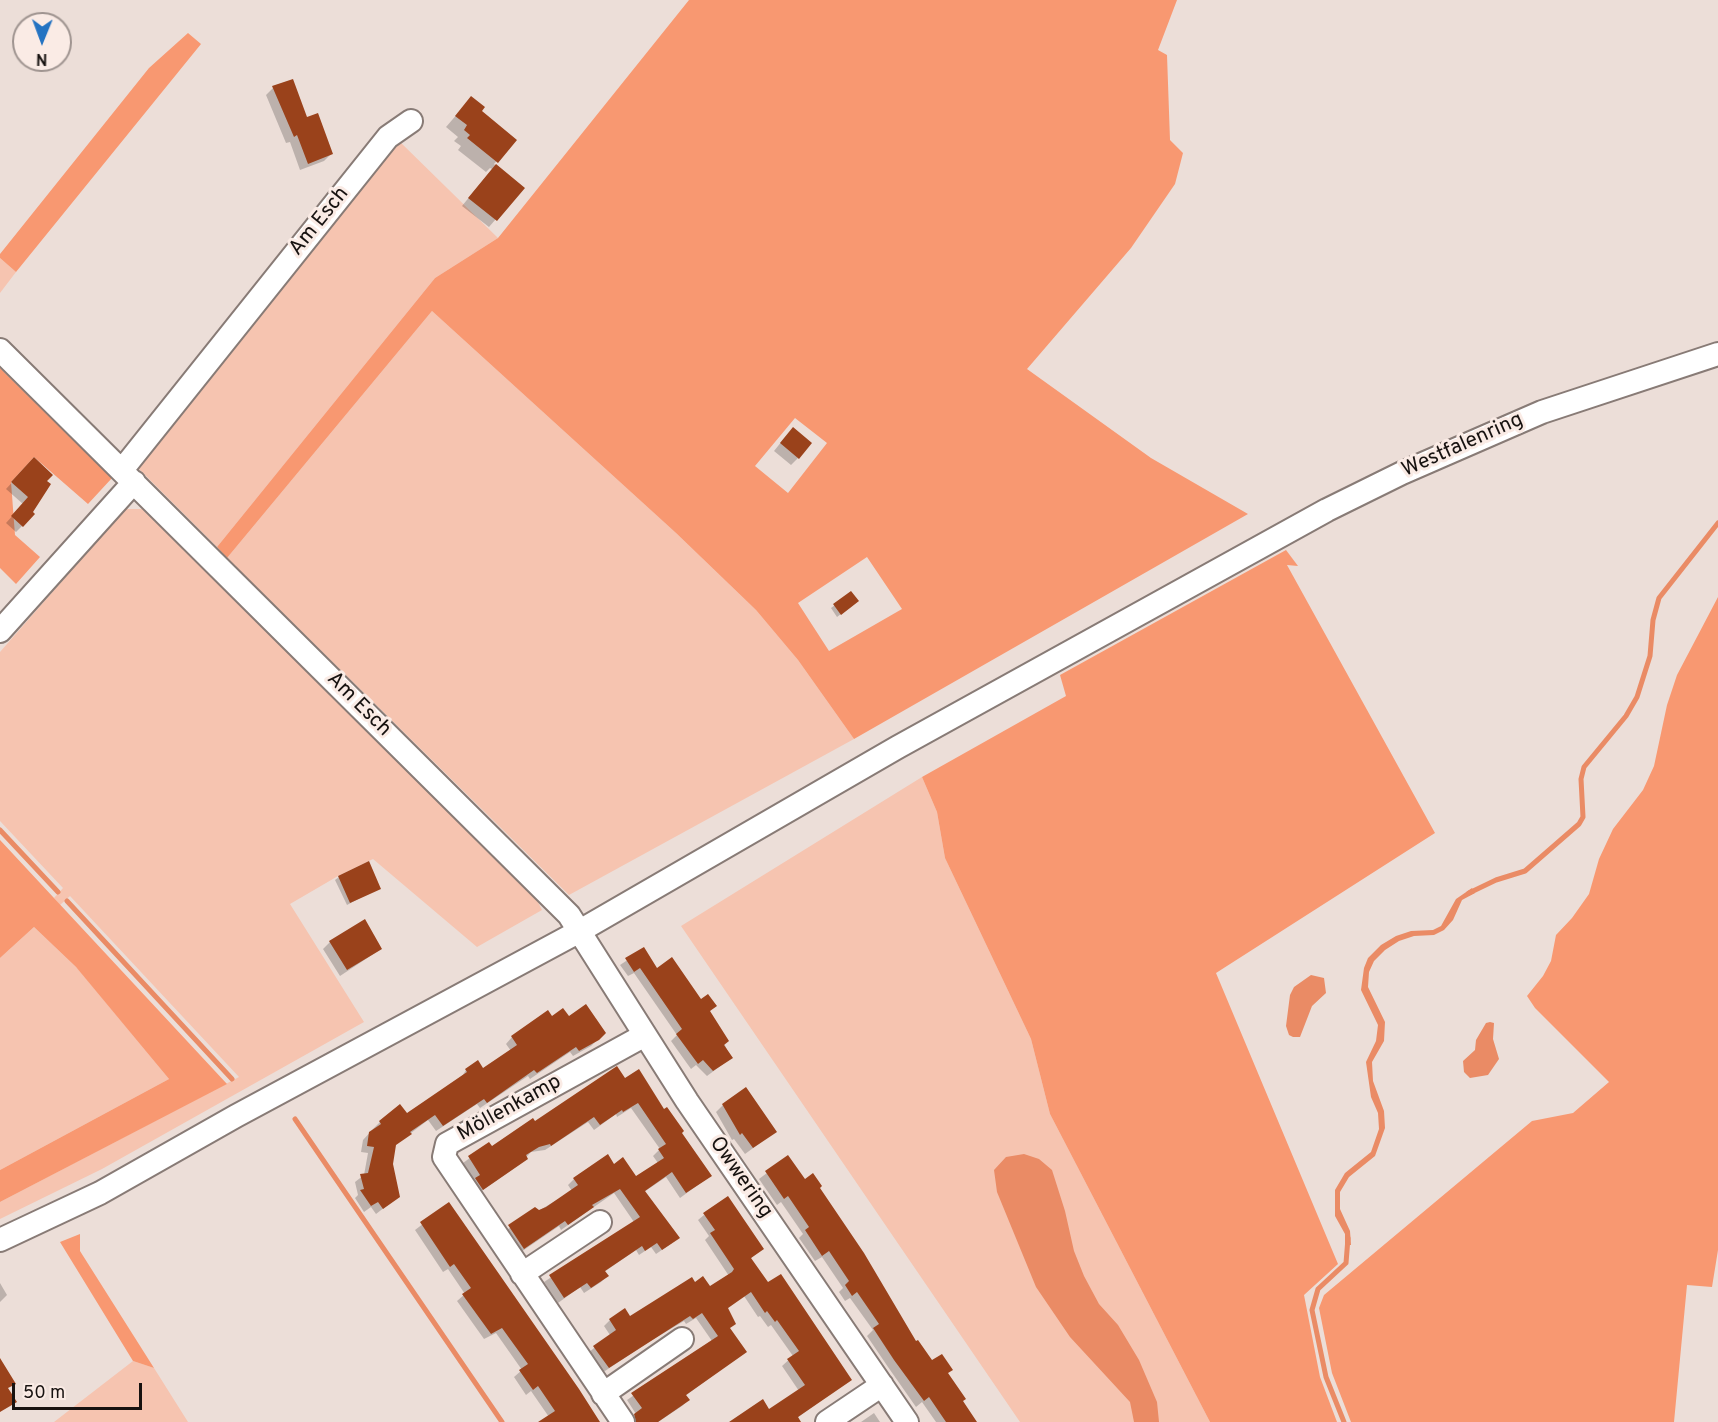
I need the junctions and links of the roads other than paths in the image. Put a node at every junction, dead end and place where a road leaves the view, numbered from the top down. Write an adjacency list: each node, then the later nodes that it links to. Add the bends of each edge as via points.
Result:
1 (411, 121): 4 (street, Am Esch, via 388,137)
2 (0, 350): 4 (street, Am Esch)
3 (1718, 354): 6 (street, Westfalenring, via 1622,384 1473,440 1336,505 888,753)
4 (128, 476): 5 (street, Am Esch); 6 (street, Am Esch, via 569,915)
5 (0, 631)
6 (578, 932): 7 (street, Owwering); 9 (street, Westfalenring, via 99,1193)
7 (645, 1035): 10 (street, Möllenkamp, via 447,1144 444,1158); 12 (street, Owwering)
8 (600, 1222): 10 (street)
9 (0, 1240)
10 (522, 1274): 13 (street, Möllenkamp)
11 (682, 1339): 13 (street)
12 (882, 1385): 15 (street); 16 (street, Owwering)
13 (603, 1394): 14 (street, Möllenkamp)
14 (623, 1422)
15 (827, 1422)
16 (907, 1422)

